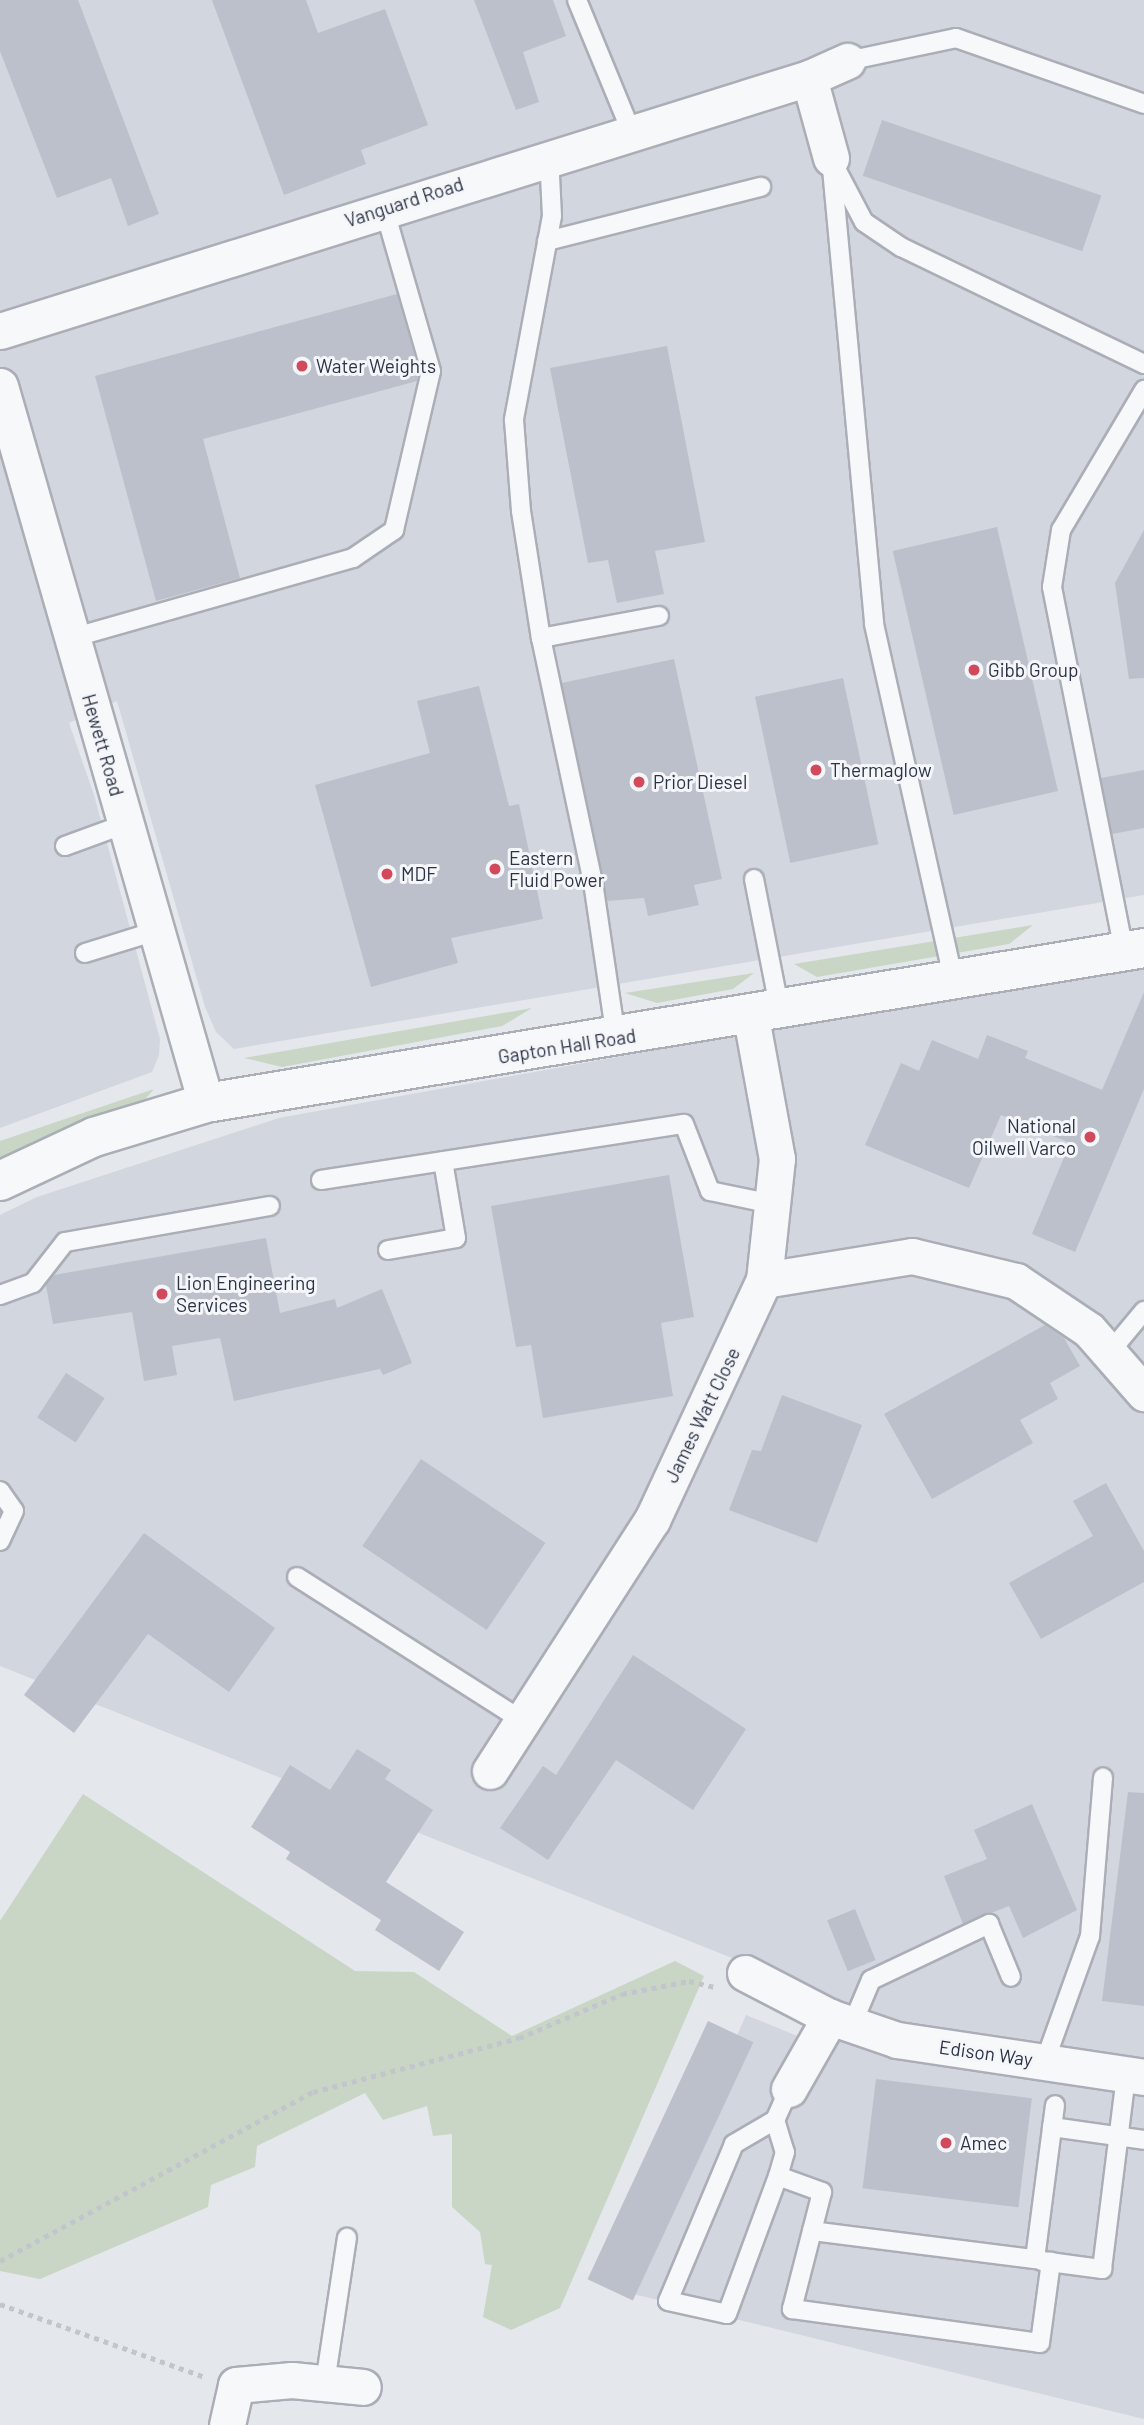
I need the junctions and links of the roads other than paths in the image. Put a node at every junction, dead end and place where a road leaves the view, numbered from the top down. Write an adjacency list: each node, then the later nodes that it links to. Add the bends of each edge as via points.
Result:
1 (578, 0): 5 (lane)
2 (846, 61): 3 (street, Vanguard Road); 4 (lane, via 956,38)
3 (809, 78): 5 (street, Vanguard Road); 7 (street)
4 (1144, 104)
5 (631, 131): 6 (street, Vanguard Road)
6 (550, 155): 9 (street, Vanguard Road); 10 (lane, via 552,216)
7 (831, 158): 12 (lane, via 864,222 901,247); 24 (lane, via 874,624)
8 (761, 187): 10 (lane)
9 (384, 208): 11 (street, Vanguard Road); 16 (lane, via 431,371 394,530 353,558)
10 (547, 241): 17 (lane, via 514,419 521,511)
11 (0, 331)
12 (1144, 365)
13 (0, 386): 16 (street, Hewett Road)
14 (1144, 390): 22 (lane, via 1060,530 1052,587 1100,838)
15 (659, 616): 17 (lane)
16 (72, 638): 18 (street, Hewett Road)
17 (541, 638): 26 (lane, via 593,882)
18 (125, 824): 19 (lane); 21 (street, Hewett Road)
19 (65, 846)
20 (754, 879): 25 (lane)
21 (156, 931): 23 (lane); 27 (street, Hewett Road)
22 (1134, 949): 24 (street, Gapton Hall Road)
23 (85, 953)
24 (954, 983): 25 (street, Gapton Hall Road)
25 (766, 1014): 26 (street, Gapton Hall Road); 31 (street, James Watt Close, via 777,1159)
26 (615, 1038): 27 (street, Gapton Hall Road)
27 (205, 1103): 30 (street, Gapton Hall Road, via 94,1138)
28 (443, 1161): 29 (lane); 31 (lane, via 684,1124 710,1191); 33 (lane, via 456,1238)
29 (321, 1180)
30 (0, 1181)
31 (772, 1204): 34 (street, James Watt Close)
32 (270, 1206): 35 (lane, via 65,1242 33,1283)
33 (388, 1250)
34 (764, 1280): 37 (street, via 912,1256 1016,1281 1089,1330); 42 (street, James Watt Close, via 652,1520)
35 (0, 1294)
36 (1144, 1311): 37 (lane)
37 (1110, 1353): 38 (street)
38 (1144, 1393)
39 (0, 1491): 40 (lane, via 14,1511)
40 (0, 1541)
41 (297, 1577): 42 (lane)
42 (523, 1721): 43 (street, James Watt Close)
43 (491, 1771)
44 (1103, 1778): 48 (lane, via 1090,1936)
45 (745, 1973): 47 (street, Edison Way)
46 (1011, 1977): 47 (lane, via 989,1924 871,1980)
47 (841, 2021): 48 (street, Edison Way, via 897,2040); 50 (street)
48 (1045, 2061): 49 (street, Edison Way)
49 (1135, 2076): 53 (lane)
50 (782, 2104): 55 (lane, via 785,2152); 55 (lane, via 734,2144 668,2301 727,2314)
51 (1055, 2105): 52 (lane)
52 (1052, 2127): 53 (lane); 58 (lane)
53 (1120, 2137): 54 (lane); 58 (lane, via 1102,2269)
54 (1144, 2140)
55 (778, 2176): 56 (lane, via 822,2192)
56 (812, 2231): 58 (lane); 58 (lane, via 792,2309 1040,2343)
57 (347, 2238): 59 (lane)
58 (1043, 2261)
59 (325, 2383): 60 (street); 61 (street, via 236,2385)
60 (363, 2387)
61 (227, 2425)

